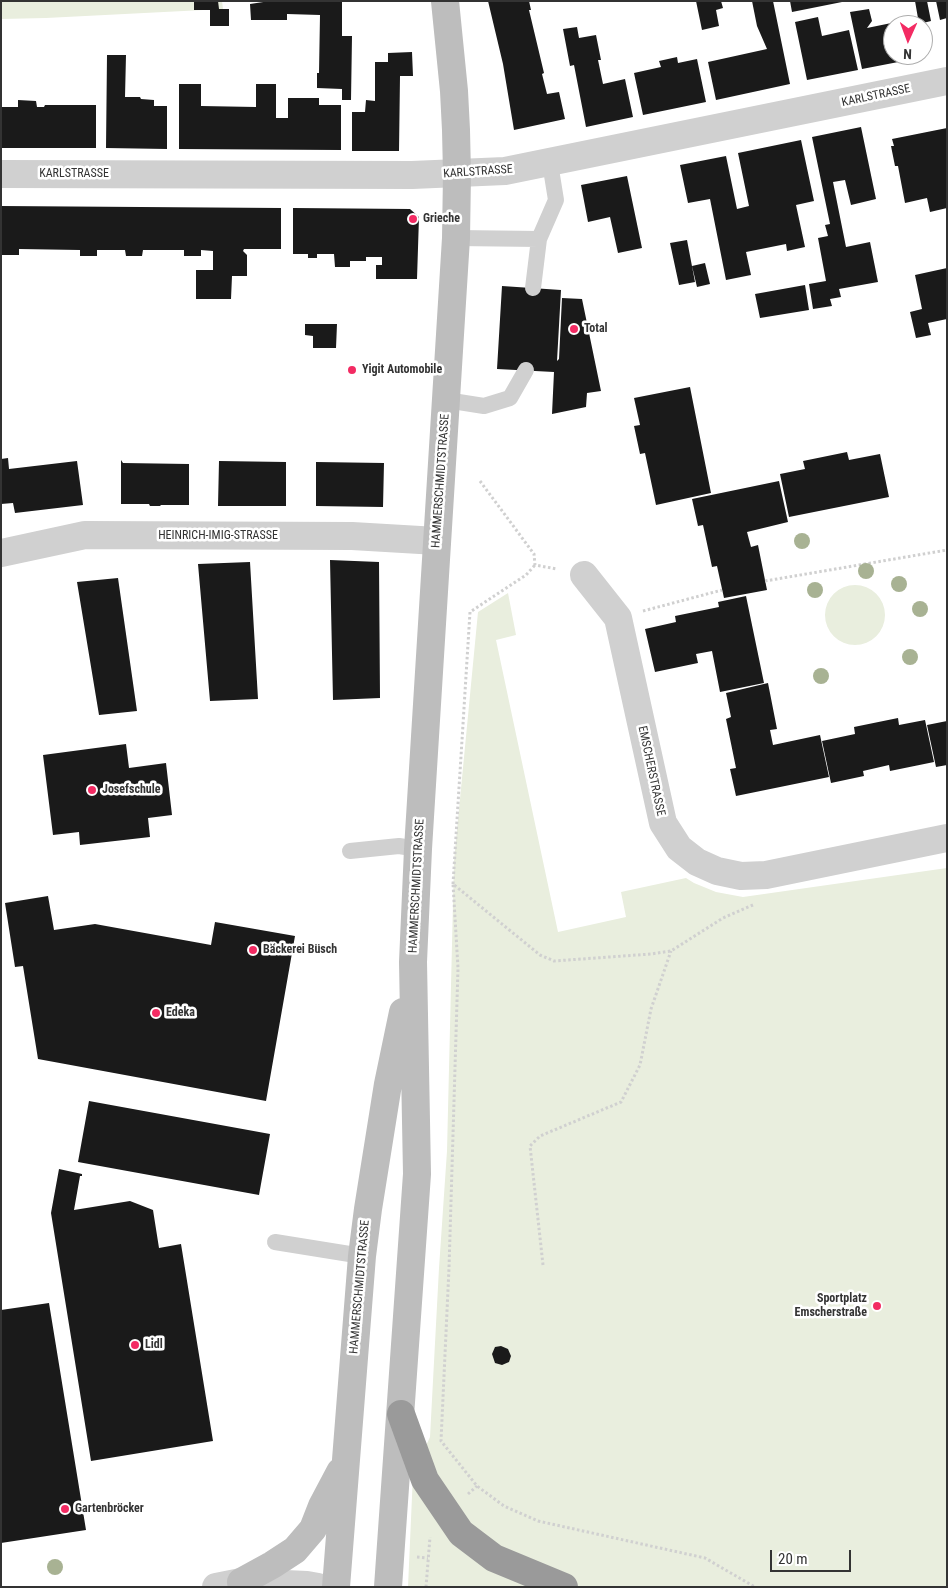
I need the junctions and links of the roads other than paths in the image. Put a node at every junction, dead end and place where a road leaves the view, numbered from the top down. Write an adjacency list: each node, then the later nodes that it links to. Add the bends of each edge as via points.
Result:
1 (445, 1): 5 (main road, HAMMERSCHMIDTSTRASSE, via 454,91)
2 (947, 81): 3 (street, KARLSTRASSE)
3 (550, 163): 5 (street, KARLSTRASSE, via 504,171); 7 (lane, via 556,200)
4 (1, 174): 5 (street, KARLSTRASSE)
5 (457, 174): 6 (main road, HAMMERSCHMIDTSTRASSE)
6 (456, 238): 7 (lane); 10 (main road, HAMMERSCHMIDTSTRASSE)
7 (539, 239): 8 (lane)
8 (533, 288)
9 (526, 370): 10 (lane, via 510,398 484,406)
10 (446, 400): 11 (main road, HAMMERSCHMIDTSTRASSE)
11 (437, 541): 12 (street, HEINRICH-IMIG-STRASSE, via 352,536 85,535); 15 (main road, HAMMERSCHMIDTSTRASSE)
12 (1, 554)
13 (584, 575): 14 (street, EMSCHERSTRASSE, via 618,618 662,823 679,848 697,862 717,871 741,876 766,875)
14 (947, 838)
15 (418, 849): 16 (lane, via 400,846); 17 (main road, HAMMERSCHMIDTSTRASSE)
16 (350, 851)
17 (413, 962): 19 (main road, HAMMERSCHMIDTSTRASSE, via 388,1084); 20 (main road, HAMMERSCHMIDTSTRASSE, via 418,1174)
18 (275, 1242): 19 (lane)
19 (362, 1256): 21 (main road, HAMMERSCHMIDTSTRASSE)
20 (401, 1414): 25 (main road, HAMMERSCHMIDTSTRASSE); 26 (highway, via 425,1480 461,1533 494,1558)
21 (345, 1462): 22 (main road, via 313,1529 295,1550 272,1565); 24 (main road, HAMMERSCHMIDTSTRASSE)
22 (229, 1584): 23 (street)
23 (318, 1587)
24 (336, 1587)
25 (388, 1587)
26 (564, 1587)

